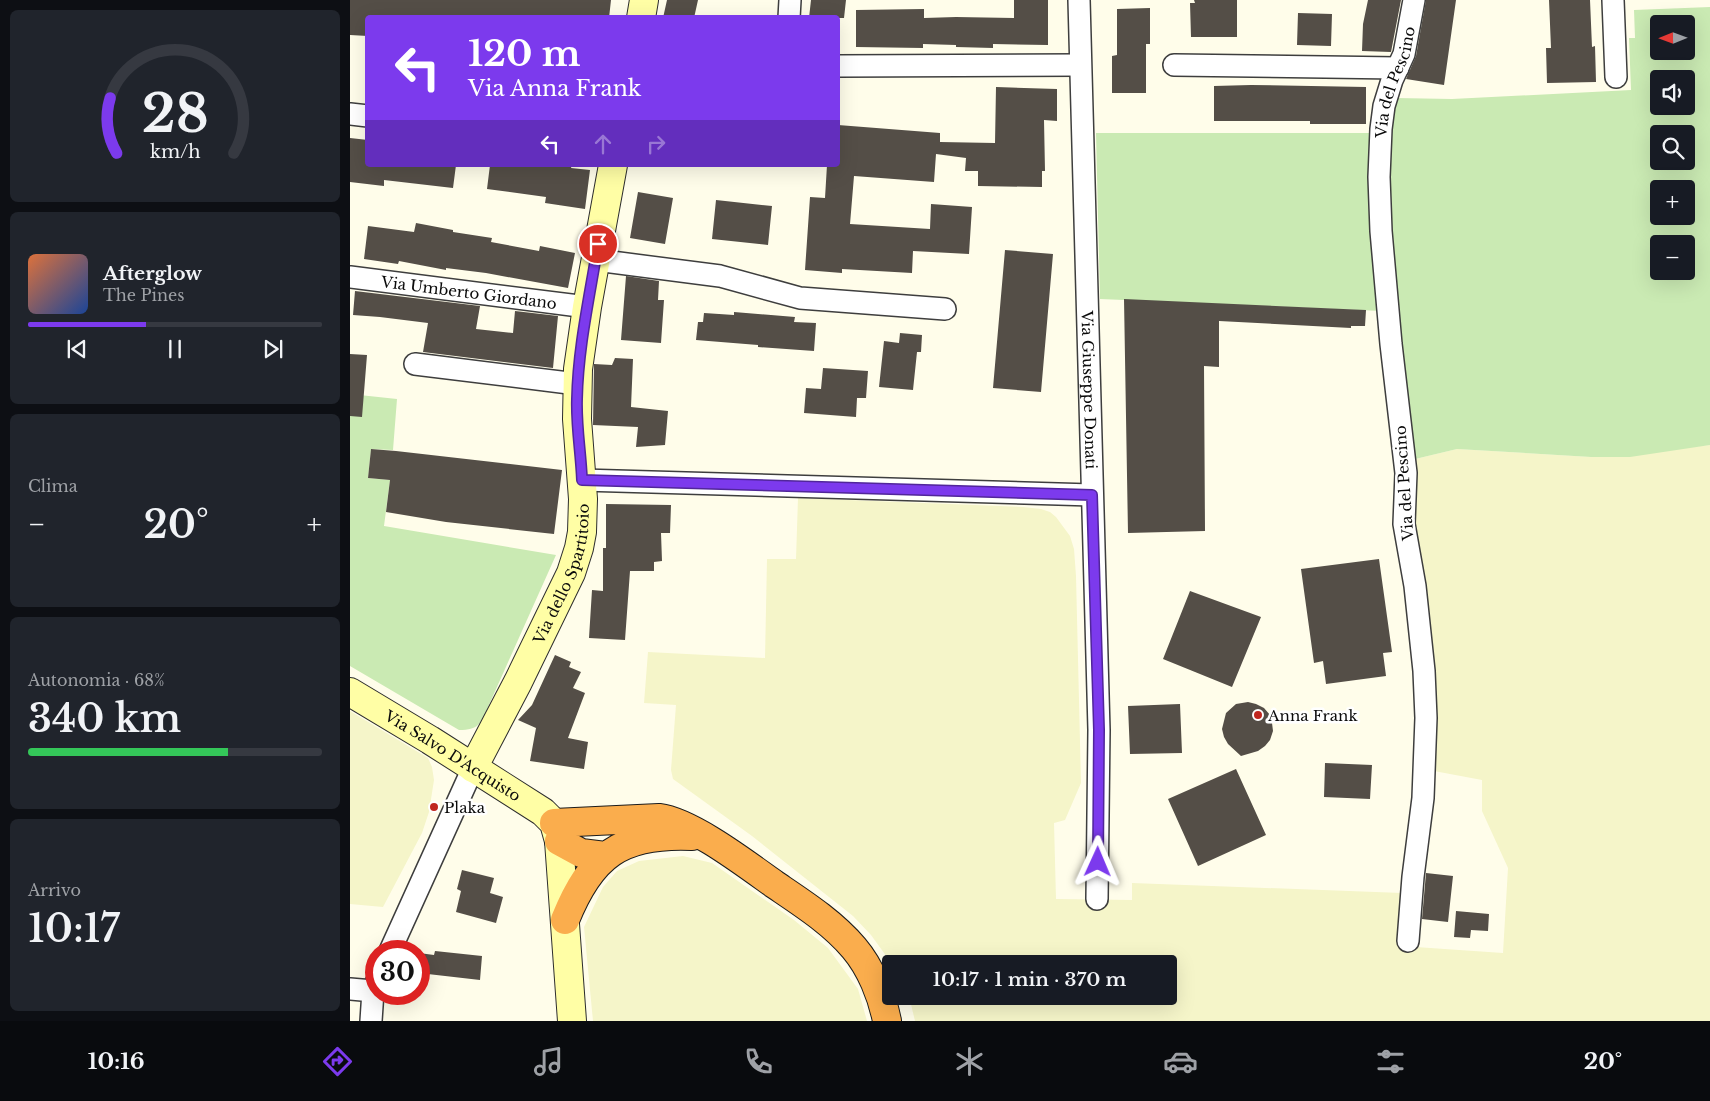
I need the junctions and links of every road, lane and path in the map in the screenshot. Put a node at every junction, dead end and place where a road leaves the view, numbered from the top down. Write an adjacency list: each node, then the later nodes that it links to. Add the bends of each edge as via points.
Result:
1 (644, 0): 6 (main road)
2 (790, 0): 7 (street)
3 (1079, 0): 8 (street, Via Giuseppe Donati)
4 (1414, 0): 11 (street, Via del Pescino, via 1407,46)
5 (1613, 0): 12 (street)
6 (642, 15)
7 (789, 15)
8 (1080, 65): 10 (street); 23 (street, Via Giuseppe Donati)
9 (1174, 65): 11 (street)
10 (840, 66)
11 (1398, 68): 32 (street, Via del Pescino, via 1384,106 1381,129 1381,232 1406,473 1404,524 1415,586 1426,718 1423,798)
12 (1616, 77)
13 (350, 114): 14 (street)
14 (365, 116)
15 (613, 167): 16 (main road, Via dello Spartitoio)
16 (596, 260): 18 (main road, Via dello Spartitoio); 19 (street, via 720,276 800,298)
17 (350, 277): 18 (street, Via Umberto Giordano)
18 (587, 307): 21 (main road, Via dello Spartitoio)
19 (945, 310)
20 (415, 364): 21 (street)
21 (577, 384): 22 (main road, Via dello Spartitoio)
22 (582, 480): 23 (street); 25 (main road, Via dello Spartitoio, via 582,532 571,573)
23 (1092, 495): 29 (street, Via Giuseppe Donati, via 1099,730)
24 (350, 692): 25 (main road, Via Salvo D'Acquisto)
25 (473, 768): 26 (main road, Via Salvo D'Acquisto, via 543,812); 31 (street, Via dello Spartitoio)
26 (557, 832): 27 (highway, via 658,818 672,820); 28 (highway, via 571,849); 30 (main road)
27 (704, 837): 28 (highway, via 645,838); 38 (highway, via 821,918 845,939 862,958)
28 (605, 856): 30 (highway, via 583,881)
29 (1096, 900)
30 (565, 920): 37 (main road)
31 (395, 940)
32 (1408, 941)
33 (365, 988): 34 (street)
34 (350, 990)
35 (373, 1005): 36 (street)
36 (371, 1021)
37 (572, 1021)
38 (888, 1021)

